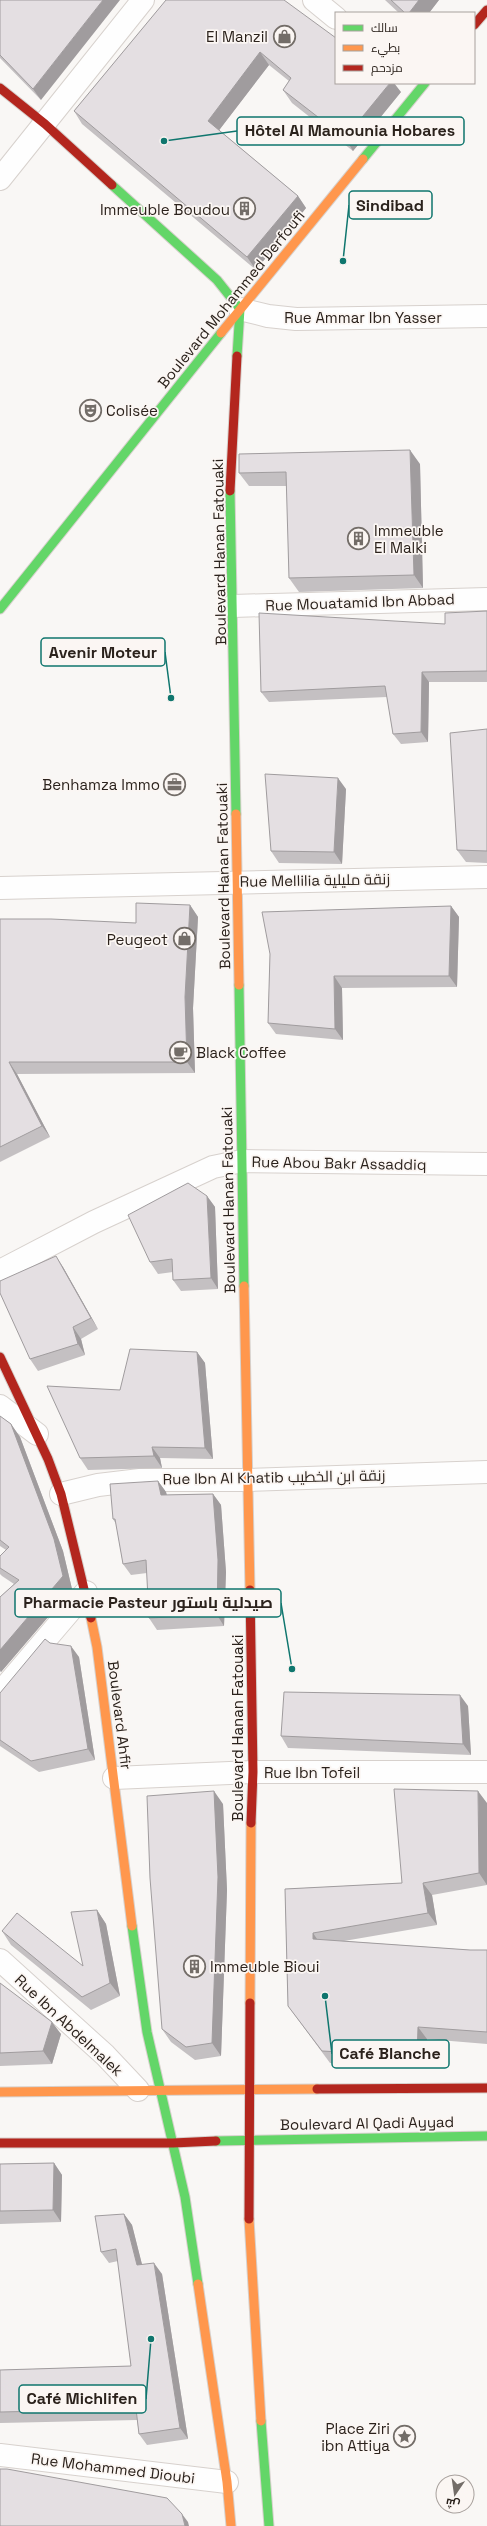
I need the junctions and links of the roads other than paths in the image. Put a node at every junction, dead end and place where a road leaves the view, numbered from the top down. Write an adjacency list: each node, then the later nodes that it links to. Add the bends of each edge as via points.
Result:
1 (143, 0): 8 (street)
2 (314, 0): 4 (street)
3 (487, 10): 5 (street)
4 (335, 17)
5 (475, 24)
6 (420, 85): 10 (street, Boulevard Mohammed Derfoufi)
7 (0, 88): 8 (street)
8 (45, 124): 9 (street); 10 (street, via 218,280)
9 (0, 179)
10 (240, 309): 11 (street, Rue Ammar Ibn Yasser, via 296,319); 13 (street, Boulevard Hanan Fatouaki, via 230,487); 14 (street, Boulevard Mohammed Derfoufi)
11 (487, 316)
12 (487, 599): 13 (street, Rue Mouatamid Ibn Abbad)
13 (233, 606): 16 (street, Boulevard Hanan Fatouaki)
14 (0, 609)
15 (487, 877): 16 (street, Rue Mellilia زنقة مليلية)
16 (237, 881): 17 (street, Rue Mellilia زنقة مليلية); 18 (street, Boulevard Hanan Fatouaki)
17 (0, 888)
18 (242, 1161): 19 (street, Rue Abou Bakr Assaddiq); 20 (street, Rue Abou Bakr Assaddiq, via 213,1167 94,1222); 25 (street, Boulevard Hanan Fatouaki)
19 (487, 1164)
20 (0, 1271)
21 (0, 1357): 23 (street, Boulevard Ahfir)
22 (0, 1406): 23 (street)
23 (37, 1434): 26 (street, Boulevard Ahfir)
24 (487, 1472): 25 (street, Rue Ibn Al Khatib زنقة ابن الخطيب)
25 (249, 1480): 26 (street, Rue Ibn Al Khatib زنقة ابن الخطيب, via 140,1480 98,1485); 29 (street, Boulevard Hanan Fatouaki)
26 (62, 1494): 27 (street, Boulevard Ahfir)
27 (86, 1592): 28 (street); 31 (street, Boulevard Ahfir, via 97,1647)
28 (0, 1693)
29 (253, 1772): 30 (street, Rue Ibn Tofeil); 31 (street, Rue Ibn Tofeil); 36 (street, Boulevard Hanan Fatouaki, via 249,1887)
30 (487, 1772)
31 (114, 1778): 35 (street, Boulevard Ahfir, via 140,1993)
32 (0, 1960): 34 (street, Rue Ibn Abdelmalek, via 105,2055)
33 (487, 2088): 36 (street)
34 (138, 2090): 35 (street); 37 (street)
35 (160, 2090): 36 (street); 41 (street, Boulevard Ahfir)
36 (250, 2091): 39 (street, Boulevard Hanan Fatouaki)
37 (0, 2092)
38 (487, 2136): 39 (street, Boulevard Al Qadi Ayyad)
39 (247, 2139): 41 (street, Boulevard Al Qadi Ayyad); 45 (street, Boulevard Hanan Fatouaki, via 247,2191 256,2368)
40 (0, 2143): 41 (street, Boulevard Al Qadi Ayyad)
41 (173, 2144): 43 (street, Boulevard Ahfir, via 185,2197)
42 (0, 2455): 43 (street, Rue Mohammed Dioubi)
43 (227, 2482): 44 (street, Boulevard Ahfir)
44 (231, 2526)
45 (268, 2526)

